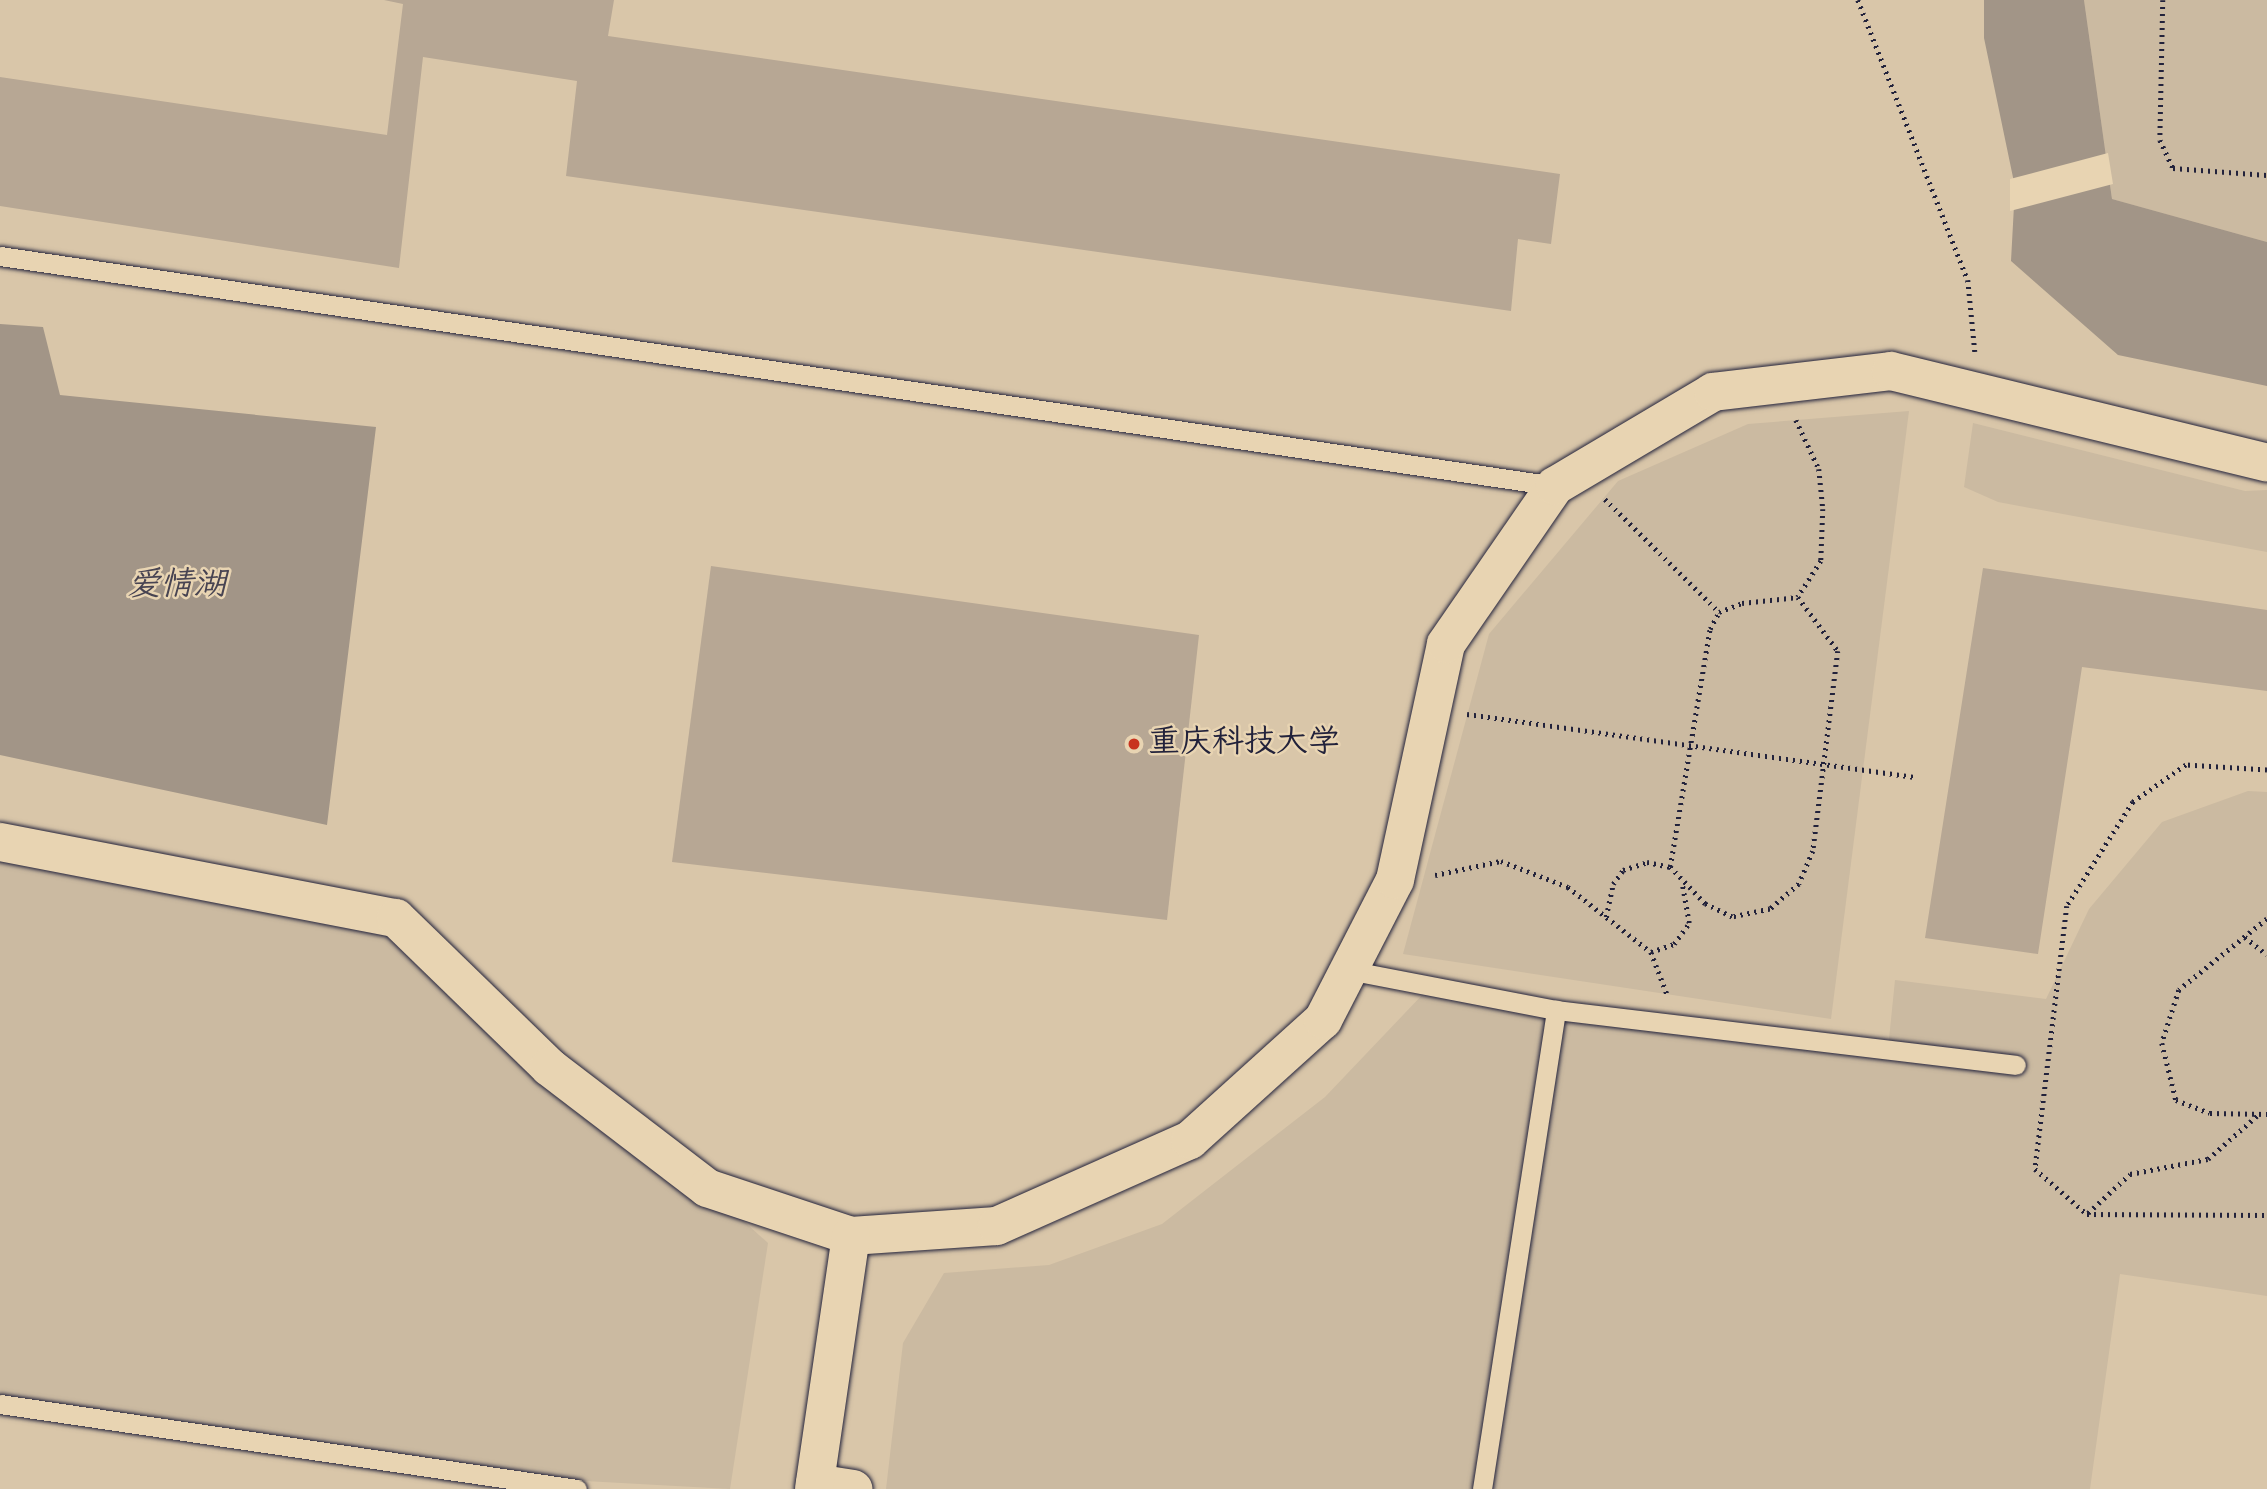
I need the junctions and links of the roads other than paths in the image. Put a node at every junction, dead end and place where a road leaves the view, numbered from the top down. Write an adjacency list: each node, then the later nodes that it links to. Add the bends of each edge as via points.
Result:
1 (0, 256): 3 (lane)
2 (2267, 463): 3 (street, via 2105,419 1979,395 1891,371 1713,392)
3 (1567, 479): 5 (street, via 1446,644 1395,880)
4 (0, 842): 8 (street, via 396,918 550,1067 707,1188)
5 (1348, 970): 6 (lane); 8 (street, via 1323,1020 1190,1140 996,1226)
6 (1556, 1010): 7 (lane); 13 (lane)
7 (2016, 1065)
8 (851, 1236): 10 (street)
9 (0, 1404): 11 (lane)
10 (814, 1486): 12 (street)
11 (577, 1489)
12 (854, 1489)
13 (1482, 1489)

